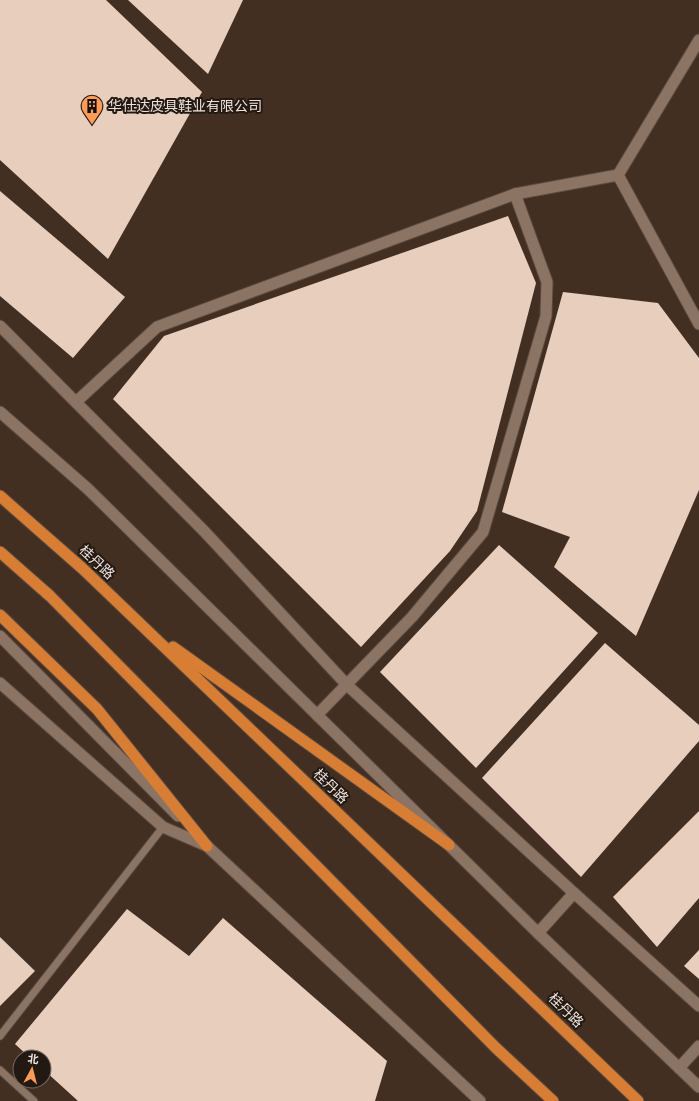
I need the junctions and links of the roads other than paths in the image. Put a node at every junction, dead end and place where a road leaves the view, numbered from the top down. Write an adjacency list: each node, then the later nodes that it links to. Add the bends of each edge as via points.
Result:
1 (699, 40): 2 (street)
2 (618, 175): 3 (street); 4 (street)
3 (515, 194): 7 (street, via 157,327); 15 (street, via 547,282 546,316 483,532 412,617)
4 (694, 305): 5 (street)
5 (699, 324)
6 (0, 326): 7 (street)
7 (76, 402): 15 (street, via 204,531)
8 (0, 412): 16 (street, via 88,489)
9 (0, 496): 12 (highway, 桂丹路, via 83,569)
10 (0, 552): 30 (highway, via 50,596 496,1048)
11 (0, 615): 19 (highway, via 97,709)
12 (139, 623): 18 (highway); 31 (highway, 桂丹路)
13 (0, 636): 19 (street)
14 (0, 683): 17 (street)
15 (347, 685): 16 (street); 20 (street)
16 (317, 715): 18 (street)
17 (163, 827): 19 (street); 23 (lane)
18 (449, 845): 21 (street)
19 (207, 846): 29 (street)
20 (574, 893): 21 (street); 22 (street)
21 (538, 933): 25 (street)
22 (699, 1006)
23 (0, 1036)
24 (699, 1046): 25 (street)
25 (679, 1068): 27 (street)
26 (0, 1070): 28 (lane)
27 (699, 1087)
28 (34, 1101)
29 (480, 1101)
30 (553, 1101)
31 (638, 1101)

